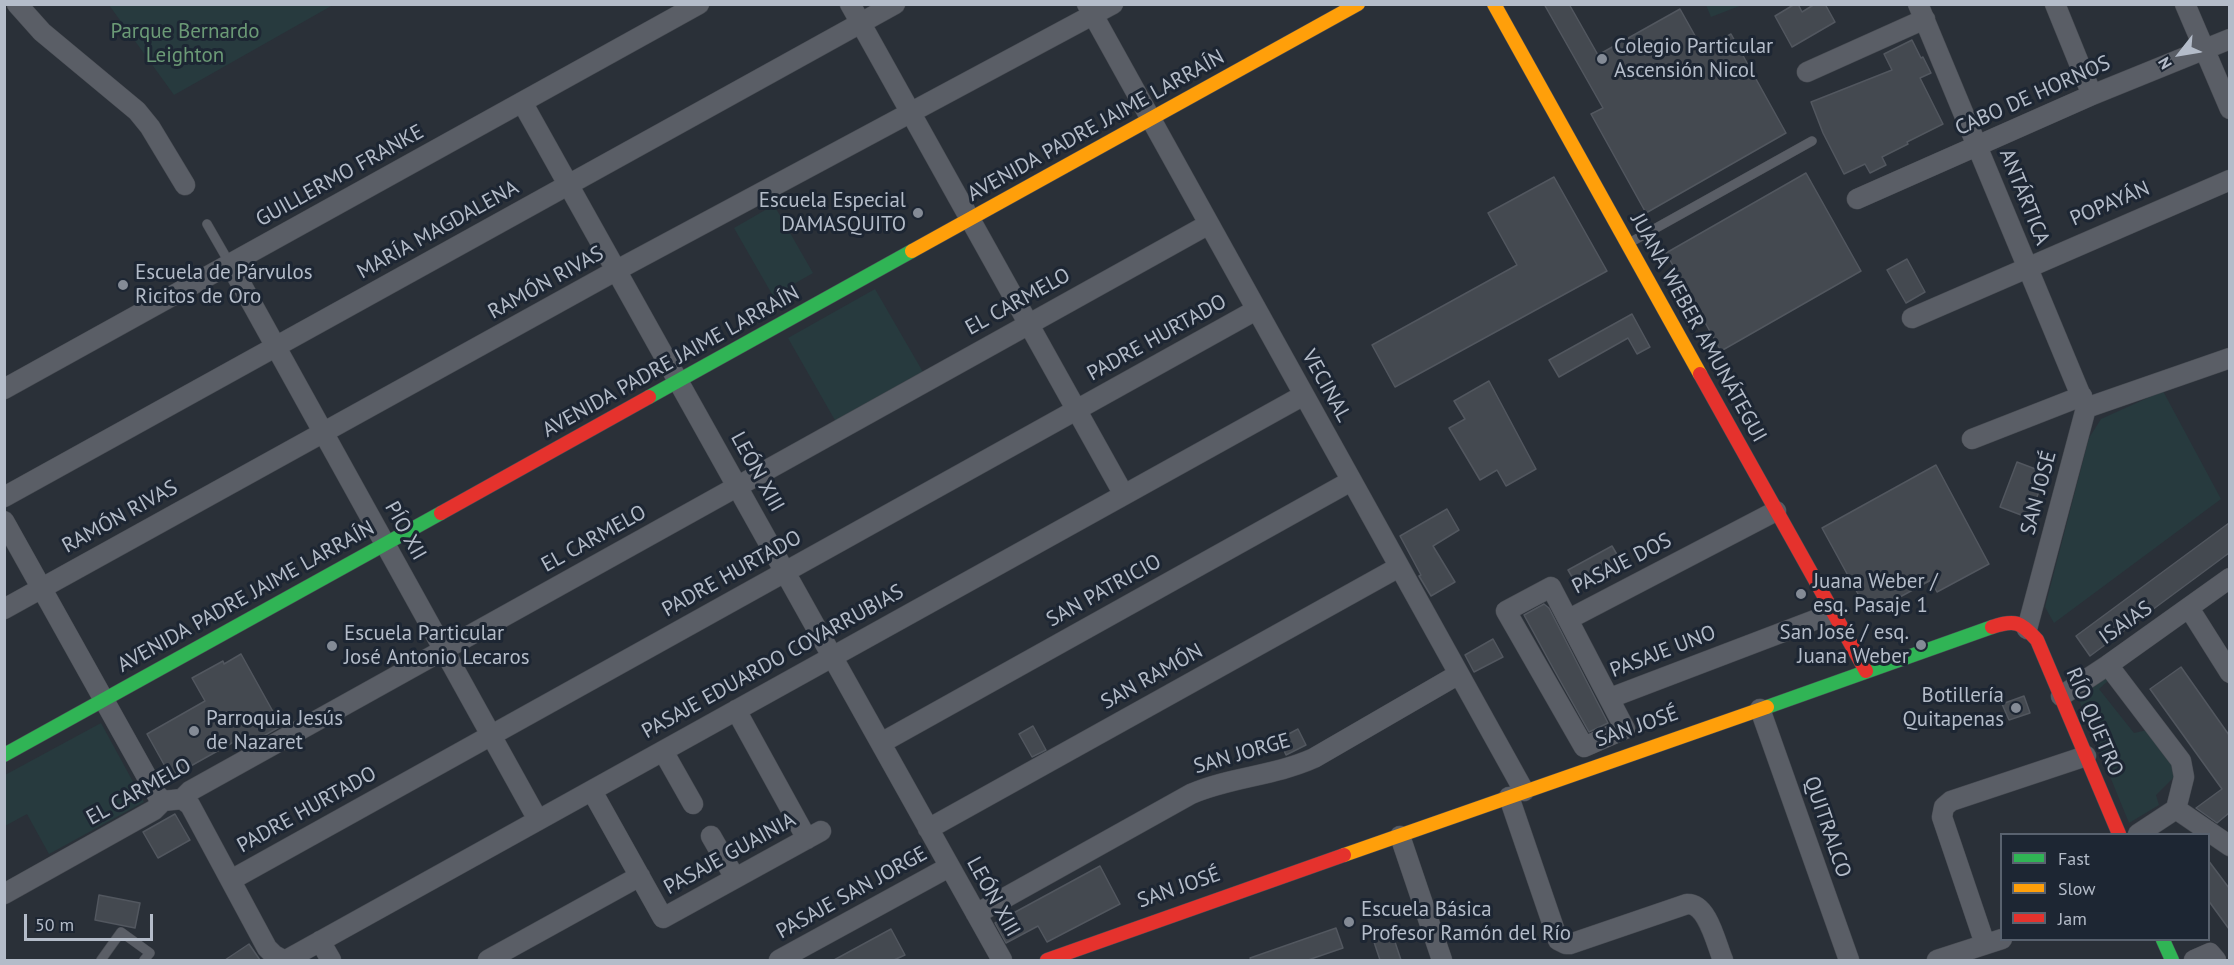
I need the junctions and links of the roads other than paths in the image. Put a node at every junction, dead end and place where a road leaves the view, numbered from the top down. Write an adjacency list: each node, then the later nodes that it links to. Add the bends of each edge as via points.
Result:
1 (17, 4): 24 (street, via 42,32 144,119)
2 (699, 4): 17 (street, GUILLERMO FRANKE)
3 (850, 4): 12 (street)
4 (895, 4): 12 (street, MARÍA MAGDALENA)
5 (1113, 4): 10 (street, RAMÓN RIVAS)
6 (1358, 4): 20 (street, AVENIDA PADRE JAIME LARRAÍN)
7 (1494, 4): 30 (street, JUANA WEBER AMUNÁTEGUI)
8 (2055, 4): 16 (street)
9 (2185, 4): 14 (street)
10 (1090, 10): 19 (street, RAMÓN RIVAS); 20 (street, VECINAL)
11 (1921, 12): 15 (street); 22 (street, ANTÁRTICA)
12 (861, 24): 19 (street); 25 (street, MARÍA MAGDALENA)
13 (2229, 39): 14 (street, CABO DE HORNOS)
14 (2204, 49): 16 (street, CABO DE HORNOS); 18 (street)
15 (1807, 72)
16 (2092, 95): 22 (street, CABO DE HORNOS)
17 (522, 102): 25 (street, LEÓN XIII); 31 (street, GUILLERMO FRANKE)
18 (2229, 109)
19 (911, 113): 27 (street); 33 (street, RAMÓN RIVAS)
20 (1150, 119): 27 (street, AVENIDA PADRE JAIME LARRAÍN); 29 (street, VECINAL)
21 (1812, 141): 30 (lane)
22 (1977, 147): 26 (street, CABO DE HORNOS); 32 (street, ANTÁRTICA)
23 (2229, 180): 32 (street, POPAYÁN)
24 (185, 185)
25 (569, 185): 33 (street, LEÓN XIII); 37 (street, MARÍA MAGDALENA)
26 (1857, 199)
27 (970, 220): 36 (street); 39 (street, AVENIDA PADRE JAIME LARRAÍN)
28 (207, 224): 31 (lane)
29 (1209, 224): 34 (street, VECINAL); 36 (street, EL CARMELO)
30 (1627, 244): 50 (street, JUANA WEBER AMUNÁTEGUI)
31 (230, 264): 37 (street, PÍO XII); 40 (street, GUILLERMO FRANKE)
32 (2026, 266): 35 (street, POPAYÁN); 42 (street, ANTÁRTICA)
33 (617, 270): 39 (street, LEÓN XIII); 44 (street, RAMÓN RIVAS)
34 (1257, 310): 41 (street, VECINAL); 43 (street, PADRE HURTADO)
35 (1912, 318)
36 (1028, 324): 43 (street); 47 (street, EL CARMELO)
37 (276, 347): 44 (street, PÍO XII); 49 (street, MARÍA MAGDALENA)
38 (2229, 358): 42 (street)
39 (679, 381): 47 (street, LEÓN XIII); 52 (street, AVENIDA PADRE JAIME LARRAÍN)
40 (4, 389)
41 (1304, 395): 46 (street, VECINAL); 48 (street, PASAJE EDUARDO COVARRUBIAS)
42 (2084, 402): 45 (street); 61 (street, SAN JOSÉ)
43 (1076, 410): 48 (street); 54 (street, PADRE HURTADO)
44 (323, 433): 52 (street, PÍO XII); 56 (street, RAMÓN RIVAS)
45 (1972, 439)
46 (1351, 481): 53 (street, VECINAL); 74 (street, SAN PATRICIO)
47 (737, 486): 54 (street, LEÓN XIII); 62 (street, EL CARMELO)
48 (1124, 495): 63 (street, PASAJE EDUARDO COVARRUBIAS)
49 (4, 497)
50 (1776, 511): 59 (street, JUANA WEBER AMUNÁTEGUI); 60 (street, PASAJE DOS)
51 (4, 521): 56 (street)
52 (385, 544): 62 (street, PÍO XII); 70 (street, AVENIDA PADRE JAIME LARRAÍN)
53 (1399, 567): 67 (street, VECINAL); 84 (street, SAN RAMÓN)
54 (785, 572): 63 (street, LEÓN XIII); 73 (street, PADRE HURTADO)
55 (2229, 578): 57 (street, ISAIAS)
56 (42, 588): 58 (street, RAMÓN RIVAS); 70 (street)
57 (2189, 608): 64 (street, ISAIAS); 66 (street)
58 (4, 609)
59 (1833, 613): 65 (street, JUANA WEBER AMUNÁTEGUI); 69 (street, PASAJE UNO)
60 (1569, 619): 69 (street, PASAJE DOS); 69 (street, PASAJE UNO, via 1551,587 1506,611 1584,747 1625,729)
61 (2027, 629): 65 (street, SAN JOSÉ, via 2007,622); 68 (street, RÍO QUETRO, via 2037,640)
62 (443, 650): 73 (street, PÍO XII); 80 (street, EL CARMELO)
63 (832, 657): 72 (street, PASAJE EDUARDO COVARRUBIAS); 74 (street, LEÓN XIII)
64 (2108, 665): 68 (street, ISAIAS); 82 (street, via 2181,761 2184,777)
65 (1866, 671): 71 (street, SAN JOSÉ)
66 (2229, 673)
67 (1459, 675): 79 (street, VECINAL); 95 (street, SAN JORGE, via 1296,766 1216,784 1191,794)
68 (2061, 696): 77 (street, RÍO QUETRO)
69 (1610, 698)
70 (104, 700): 76 (street, AVENIDA PADRE JAIME LARRAÍN); 80 (street, via 157,795)
71 (1760, 709): 79 (street, SAN JOSÉ); 108 (street, QUITRALCO)
72 (736, 710): 75 (street, PASAJE EDUARDO COVARRUBIAS); 92 (street, PASAJE GUAINIA, via 814,835)
73 (491, 735): 83 (street, PÍO XII); 93 (street, PADRE HURTADO)
74 (880, 743): 84 (street, LEÓN XIII)
75 (663, 751): 78 (street, PASAJE EDUARDO COVARRUBIAS); 81 (street)
76 (4, 755)
77 (2086, 756): 85 (street, RÍO QUETRO); 97 (street, via 1951,801 1944,807 1942,817)
78 (592, 791): 83 (street, PASAJE EDUARDO COVARRUBIAS); 91 (street)
79 (1516, 794): 88 (street, SAN JOSÉ); 107 (street, VECINAL, via 1558,940 1570,944 1693,904 1700,906 1706,917)
80 (172, 800): 93 (street, via 190,805); 94 (street, EL CARMELO)
81 (693, 804)
82 (2176, 809): 86 (street); 89 (street)
83 (538, 820): 96 (street, PASAJE EDUARDO COVARRUBIAS)
84 (928, 829): 90 (street, LEÓN XIII)
85 (2119, 833)
86 (2140, 833)
87 (711, 836): 92 (street)
88 (1400, 836): 105 (street, SAN JOSÉ); 106 (street)
89 (2229, 846)
90 (949, 867): 95 (street, LEÓN XIII); 103 (street, PASAJE SAN JORGE)
91 (640, 876): 92 (street, PASAJE GUAINIA, via 663,918); 102 (street)
92 (735, 878)
93 (231, 880): 96 (street, PASAJE EDUARDO COVARRUBIAS, via 274,955 283,960)
94 (4, 894)
95 (976, 914): 104 (street, LEÓN XIII)
96 (320, 941): 101 (street)
97 (1993, 941): 109 (street)
98 (2164, 941): 110 (street)
99 (101, 960): 100 (lane, via 121,932 150,952)
100 (144, 960)
101 (331, 960)
102 (488, 960)
103 (779, 960)
104 (1002, 960)
105 (1047, 960)
106 (1442, 960)
107 (1723, 960)
108 (1849, 960)
109 (1937, 960)
110 (2172, 960)
111 (2194, 960): 112 (street, via 2210,952)
112 (2216, 960)

